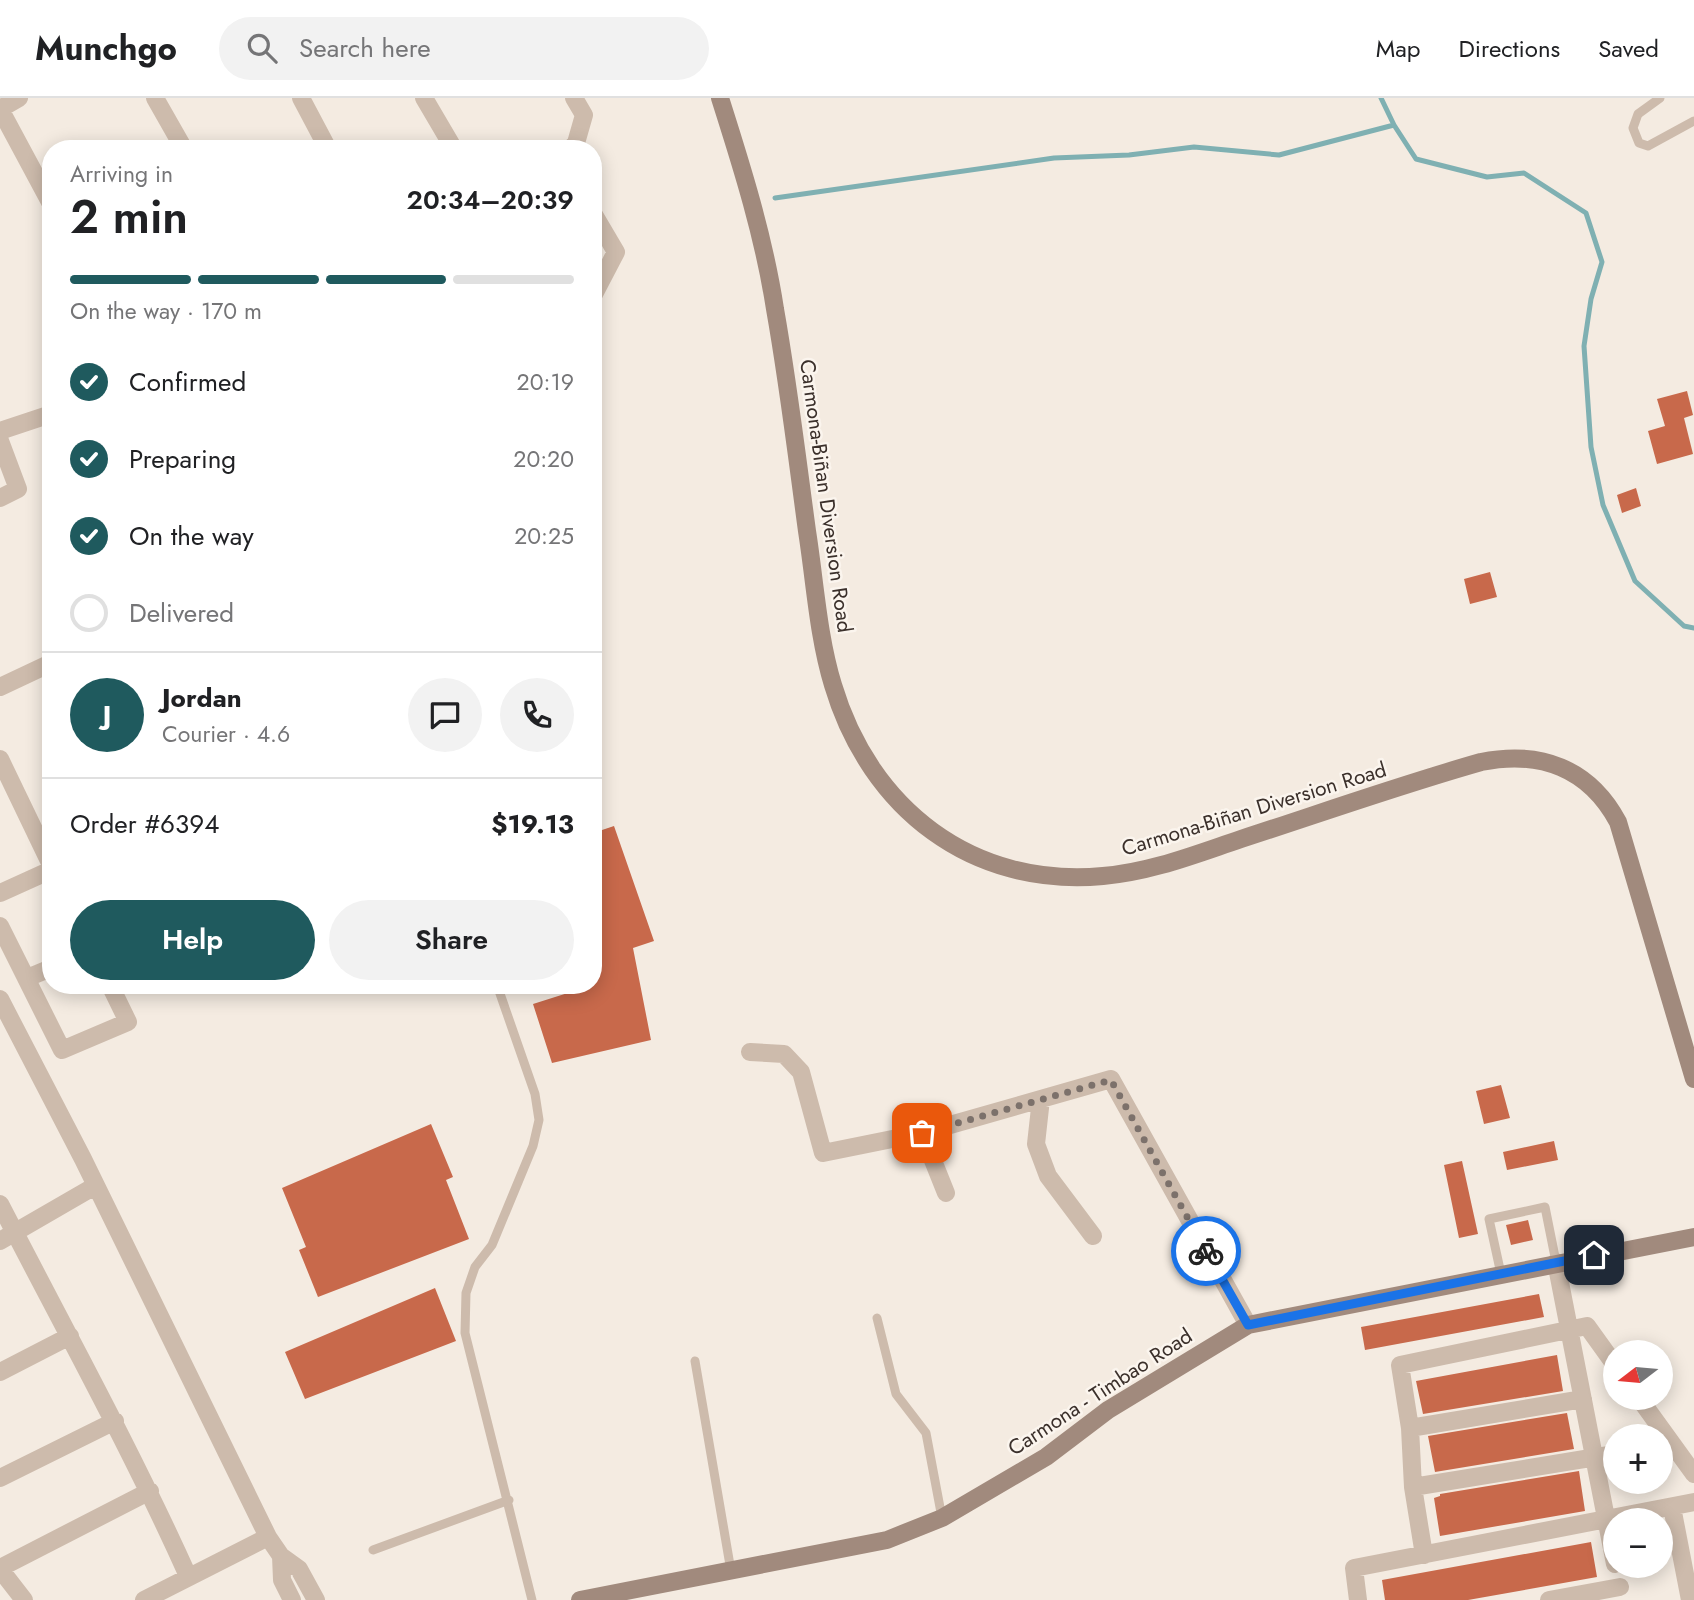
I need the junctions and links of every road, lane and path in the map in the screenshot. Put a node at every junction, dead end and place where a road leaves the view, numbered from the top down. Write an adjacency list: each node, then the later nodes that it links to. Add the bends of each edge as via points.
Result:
1 (19, 98): 8 (street)
2 (155, 98): 10 (street)
3 (301, 98): 11 (street)
4 (424, 98): 12 (street)
5 (574, 98): 13 (street, via 584,115)
6 (720, 98): 34 (main road, Carmona-Biñan Diversion Road, via 775,307 832,684 862,755 905,809 942,839 1009,868 1074,877 1104,876 1162,865 1480,762 1521,757 1549,762 1587,783 1605,800 1618,822)
7 (1660, 98): 9 (lane, via 1638,114 1633,128 1639,143 1648,146)
8 (0, 109): 14 (street)
9 (1694, 121)
10 (179, 140)
11 (323, 140)
12 (449, 140)
13 (577, 140)
14 (42, 187)
15 (602, 229): 16 (street, via 616,252)
16 (602, 279)
17 (42, 417): 18 (street)
18 (0, 431)
19 (0, 441): 20 (street, via 18,489)
20 (0, 498)
21 (42, 667): 22 (street)
22 (0, 687)
23 (2, 770): 24 (street)
24 (42, 847)
25 (42, 874): 26 (street)
26 (0, 893)
27 (0, 926): 29 (street)
28 (42, 972): 29 (street)
29 (27, 978): 30 (street, via 62,1050 128,1022)
30 (114, 994)
31 (500, 994): 62 (lane, via 535,1094 539,1120 533,1146 492,1245 475,1267 466,1293 465,1333)
32 (0, 999): 37 (street)
33 (750, 1052): 36 (street, via 784,1054 801,1072 823,1153)
34 (1694, 1079)
35 (1041, 1099): 36 (street); 40 (street, via 1036,1144 1048,1176); 46 (street, via 1111,1080)
36 (922, 1133): 38 (street)
37 (95, 1185): 41 (street); 69 (street)
38 (946, 1193)
39 (0, 1204): 41 (street)
40 (1093, 1236)
41 (8, 1237): 48 (street)
42 (1694, 1237): 43 (main road, Carmona - Timbao Road)
43 (1556, 1262): 44 (main road, Carmona - Timbao Road); 44 (lane, via 1545,1207 1489,1219); 47 (street)
44 (1500, 1274): 46 (main road, Carmona - Timbao Road)
45 (877, 1318): 67 (lane, via 896,1394 926,1433)
46 (1248, 1325): 67 (main road, Carmona - Timbao Road, via 1108,1410 1046,1457)
47 (1569, 1330): 49 (street, via 1587,1326); 52 (street); 54 (street, via 1400,1365)
48 (70, 1336): 51 (street); 53 (street)
49 (1603, 1348)
50 (695, 1361): 74 (lane)
51 (0, 1371)
52 (1583, 1399): 54 (street); 57 (street)
53 (115, 1421): 59 (street); 61 (street)
54 (1410, 1427): 60 (street)
55 (1673, 1451): 58 (street)
56 (1603, 1456): 57 (street)
57 (1594, 1458): 60 (street); 65 (street)
58 (1694, 1474)
59 (0, 1478)
60 (1413, 1487): 71 (street)
61 (150, 1491): 73 (street); 75 (street)
62 (509, 1500): 70 (lane); 81 (lane)
63 (1694, 1502): 64 (street)
64 (1672, 1507): 66 (street); 85 (street)
65 (1604, 1508)
66 (1666, 1508)
67 (942, 1518): 74 (main road, Carmona - Timbao Road, via 887,1540)
68 (1603, 1520): 71 (street)
69 (268, 1537): 72 (street); 75 (street)
70 (373, 1550)
71 (1424, 1555): 83 (street, via 1354,1568)
72 (281, 1556): 79 (street, via 282,1580); 80 (street, via 299,1569)
73 (0, 1568): 77 (street)
74 (731, 1572): 82 (main road, Carmona - Timbao Road)
75 (188, 1576): 78 (street)
76 (1621, 1593): 84 (street)
77 (24, 1600)
78 (144, 1600)
79 (292, 1600)
80 (316, 1600)
81 (532, 1600)
82 (580, 1600)
83 (1358, 1600)
84 (1549, 1600)
85 (1690, 1600)

